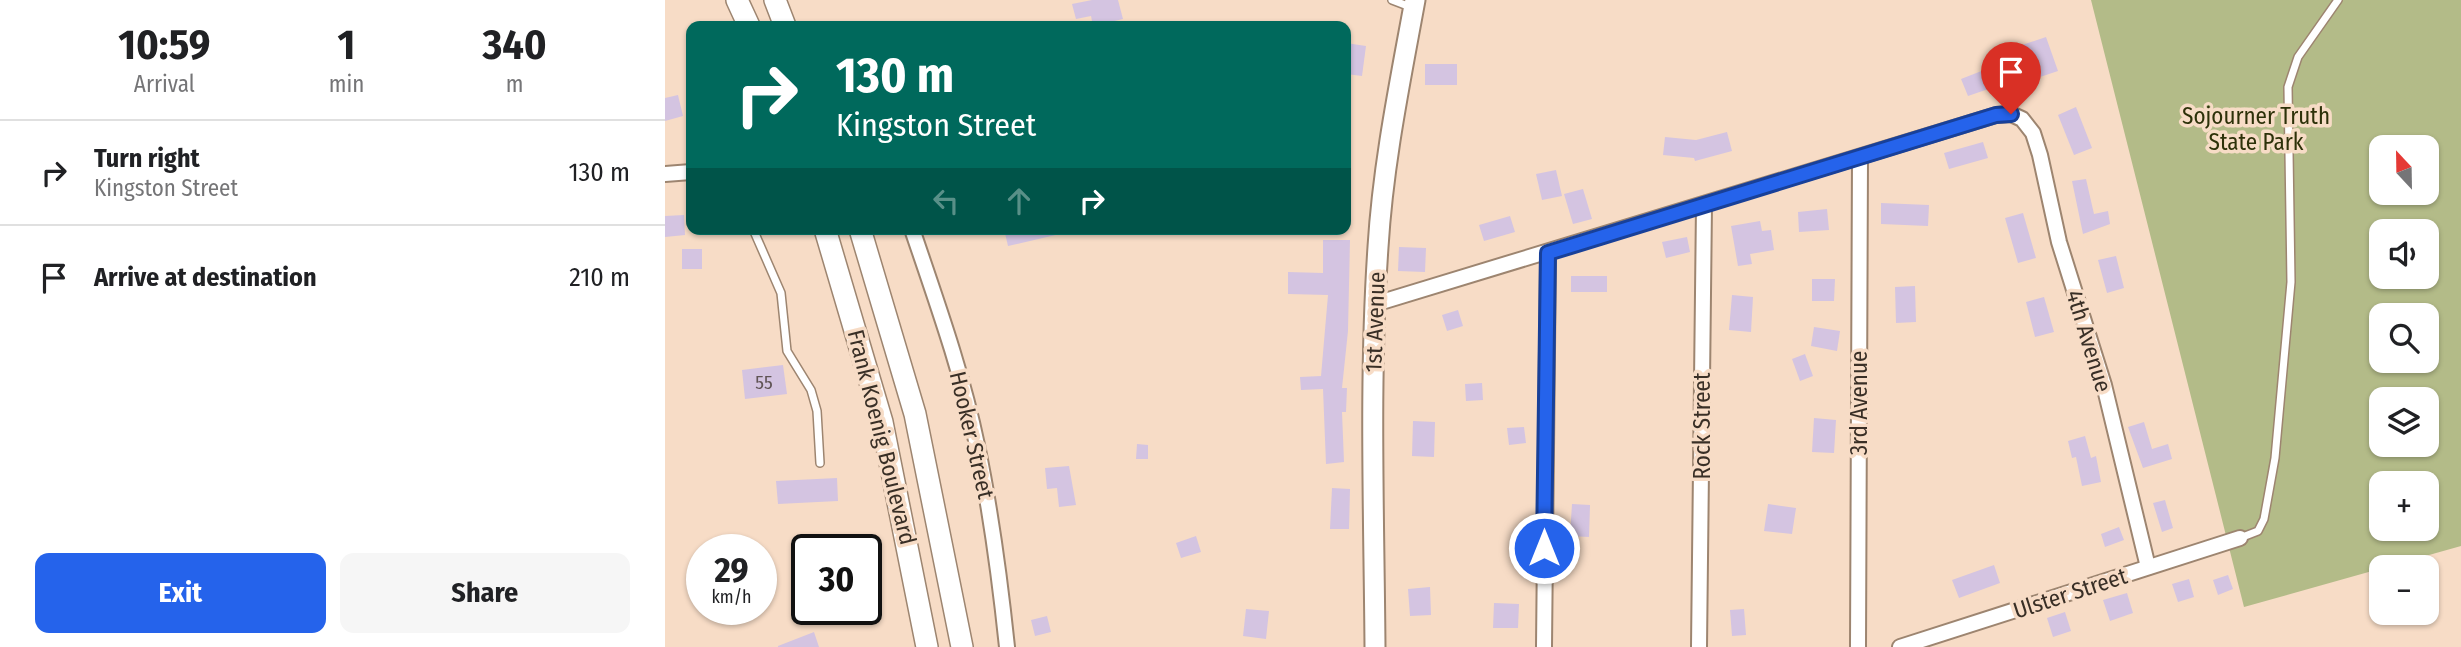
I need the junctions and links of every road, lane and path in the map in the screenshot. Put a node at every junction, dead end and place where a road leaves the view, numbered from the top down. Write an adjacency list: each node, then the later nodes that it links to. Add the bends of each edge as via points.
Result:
1 (737, 0): 6 (main road)
2 (775, 0): 7 (main road)
3 (1392, 0): 5 (lane)
4 (2338, 0): 19 (lane, via 2298,57 2288,87 2291,282 2275,458 2264,519 2258,531)
5 (1414, 4): 17 (street, 1st Avenue, via 1392,121)
6 (747, 21)
7 (783, 21)
8 (1860, 159): 11 (street); 20 (street, 4th Avenue, via 1996,115 2022,119 2033,133); 27 (street, 3rd Avenue)
9 (686, 172): 10 (street)
10 (665, 174)
11 (1704, 205): 16 (street); 26 (street, Rock Street)
12 (756, 235): 18 (lane, via 781,293 787,351 811,390 817,411)
13 (827, 235): 21 (main road, Frank Koenig Boulevard, via 882,422)
14 (862, 235): 22 (main road, Frank Koenig Boulevard, via 915,414)
15 (914, 235): 23 (street, Hooker Street, via 977,444)
16 (1548, 253): 17 (street); 25 (street)
17 (1375, 304): 24 (street, 1st Avenue)
18 (820, 463)
19 (2240, 538): 20 (street, Ulster Street)
20 (2148, 567): 28 (street, Ulster Street)
21 (927, 647)
22 (962, 647)
23 (1007, 647)
24 (1375, 647)
25 (1544, 647)
26 (1699, 647)
27 (1858, 647)
28 (1900, 647)

